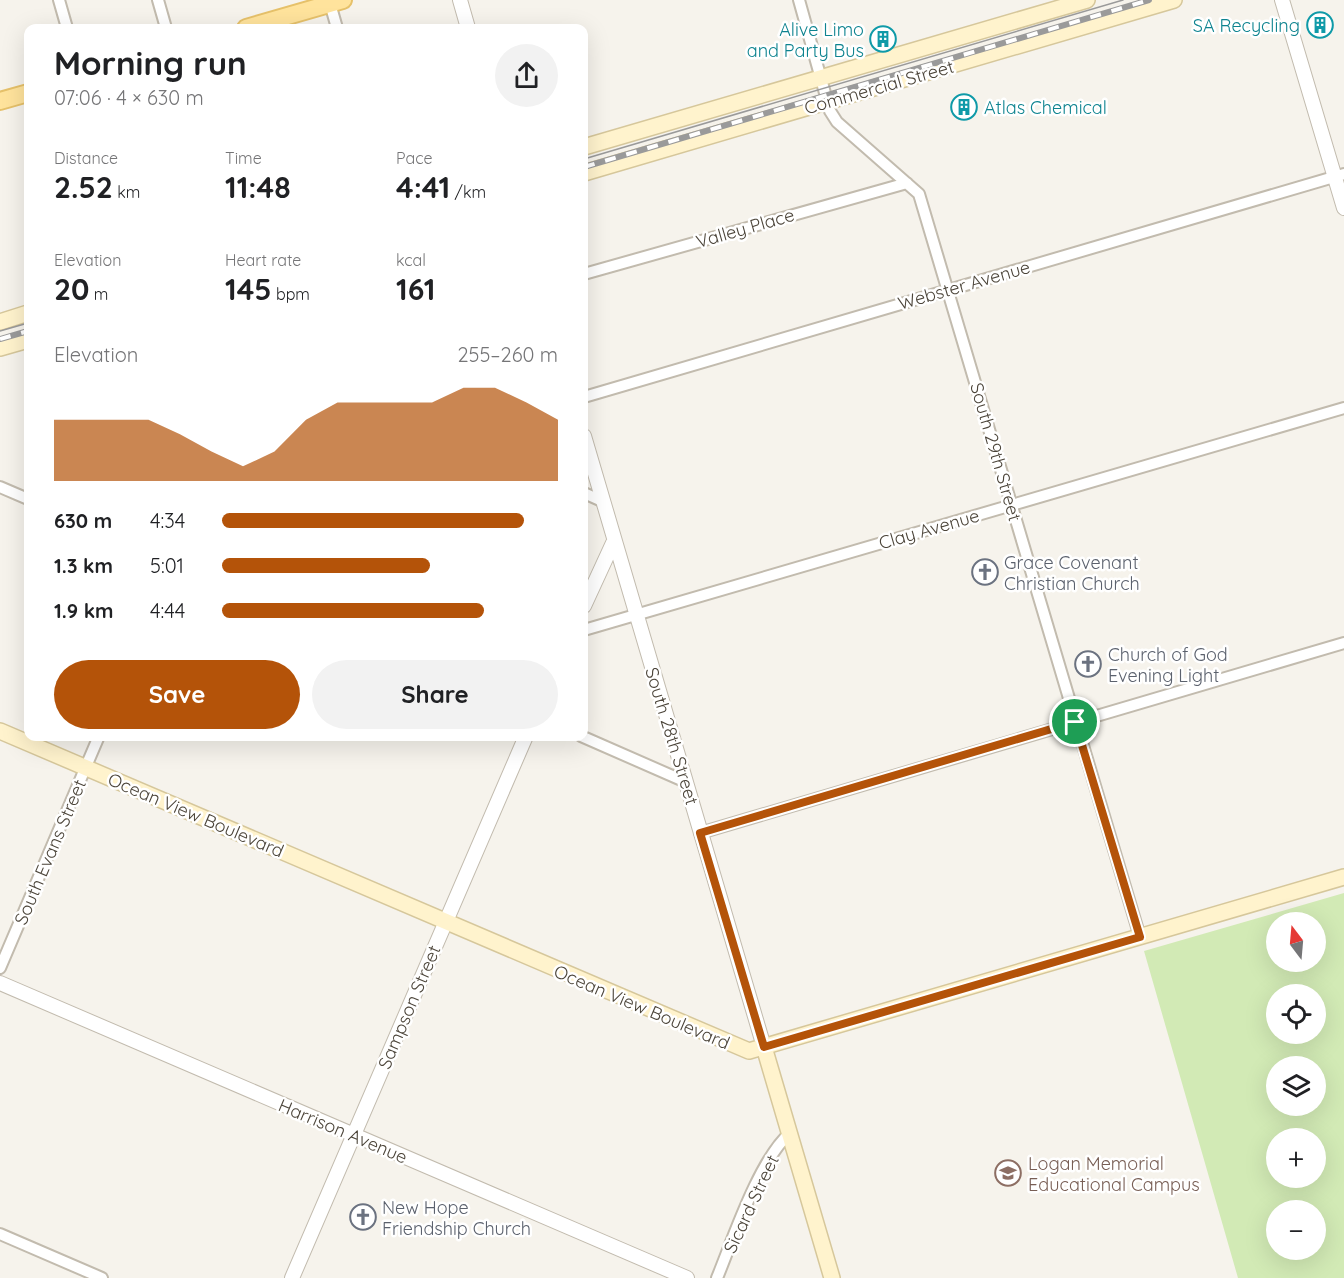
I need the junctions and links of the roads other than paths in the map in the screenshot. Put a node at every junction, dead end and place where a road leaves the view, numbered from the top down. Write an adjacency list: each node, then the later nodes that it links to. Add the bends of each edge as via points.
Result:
1 (58, 0): 9 (street)
2 (158, 0): 10 (street)
3 (460, 0): 13 (street)
4 (799, 0): 14 (street, South 29th Street)
5 (1087, 0): 14 (main road)
6 (1174, 0): 17 (main road, Commercial Street)
7 (1282, 0): 20 (street)
8 (334, 1): 11 (main road); 12 (street)
9 (67, 24)
10 (165, 24)
11 (259, 24)
12 (337, 24)
13 (467, 24)
14 (821, 79): 17 (street, South 29th Street); 18 (main road)
15 (24, 94): 16 (main road)
16 (0, 101)
17 (827, 102): 19 (main road, Commercial Street); 21 (street, South 29th Street, via 837,122)
18 (588, 146)
19 (588, 172)
20 (1339, 175): 22 (street); 24 (street, Webster Avenue)
21 (907, 183): 23 (street, Valley Place); 24 (street, South 29th Street, via 919,194)
22 (1344, 208)
23 (588, 273)
24 (948, 290): 29 (street, Webster Avenue); 36 (street, South 29th Street)
25 (24, 314): 26 (main road)
26 (0, 322)
27 (24, 341): 28 (main road)
28 (0, 348)
29 (588, 396)
30 (1344, 408): 36 (street, Clay Avenue)
31 (588, 450): 35 (street, South 28th Street)
32 (0, 487): 34 (street)
33 (588, 495): 35 (street)
34 (24, 497)
35 (602, 501): 37 (street, South 28th Street)
36 (1011, 505): 39 (street, Clay Avenue); 42 (street, South 29th Street)
37 (614, 543): 38 (street); 39 (street, South 28th Street)
38 (588, 598)
39 (635, 615): 40 (street, Clay Avenue); 50 (street, South 28th Street)
40 (588, 629)
41 (1344, 643): 42 (street)
42 (1075, 722): 51 (street); 54 (street, South 29th Street)
43 (0, 730): 45 (main road, Ocean View Boulevard)
44 (588, 739): 50 (street)
45 (24, 741)
46 (25, 741): 49 (main road, Ocean View Boulevard)
47 (97, 741): 49 (street, South Evans Street)
48 (524, 741): 53 (street, Sampson Street)
49 (86, 768): 53 (main road, Ocean View Boulevard); 55 (street, South Evans Street)
50 (686, 782): 51 (street, South 28th Street)
51 (700, 833): 57 (street, South 28th Street)
52 (1344, 877): 54 (main road, Ocean View Boulevard)
53 (445, 923): 57 (main road, Ocean View Boulevard, via 742,1050); 59 (street, Sampson Street)
54 (1140, 937): 57 (main road, Ocean View Boulevard)
55 (0, 968)
56 (0, 983): 59 (street, Harrison Avenue)
57 (764, 1047): 58 (main road, South 28th Street)
58 (790, 1133): 64 (street, Sicard Street, via 780,1142 758,1181); 65 (main road, South 28th Street)
59 (353, 1136): 62 (street, Sampson Street); 63 (street, Harrison Avenue)
60 (0, 1234): 61 (street)
61 (102, 1278)
62 (292, 1278)
63 (687, 1278)
64 (717, 1278)
65 (832, 1278)

